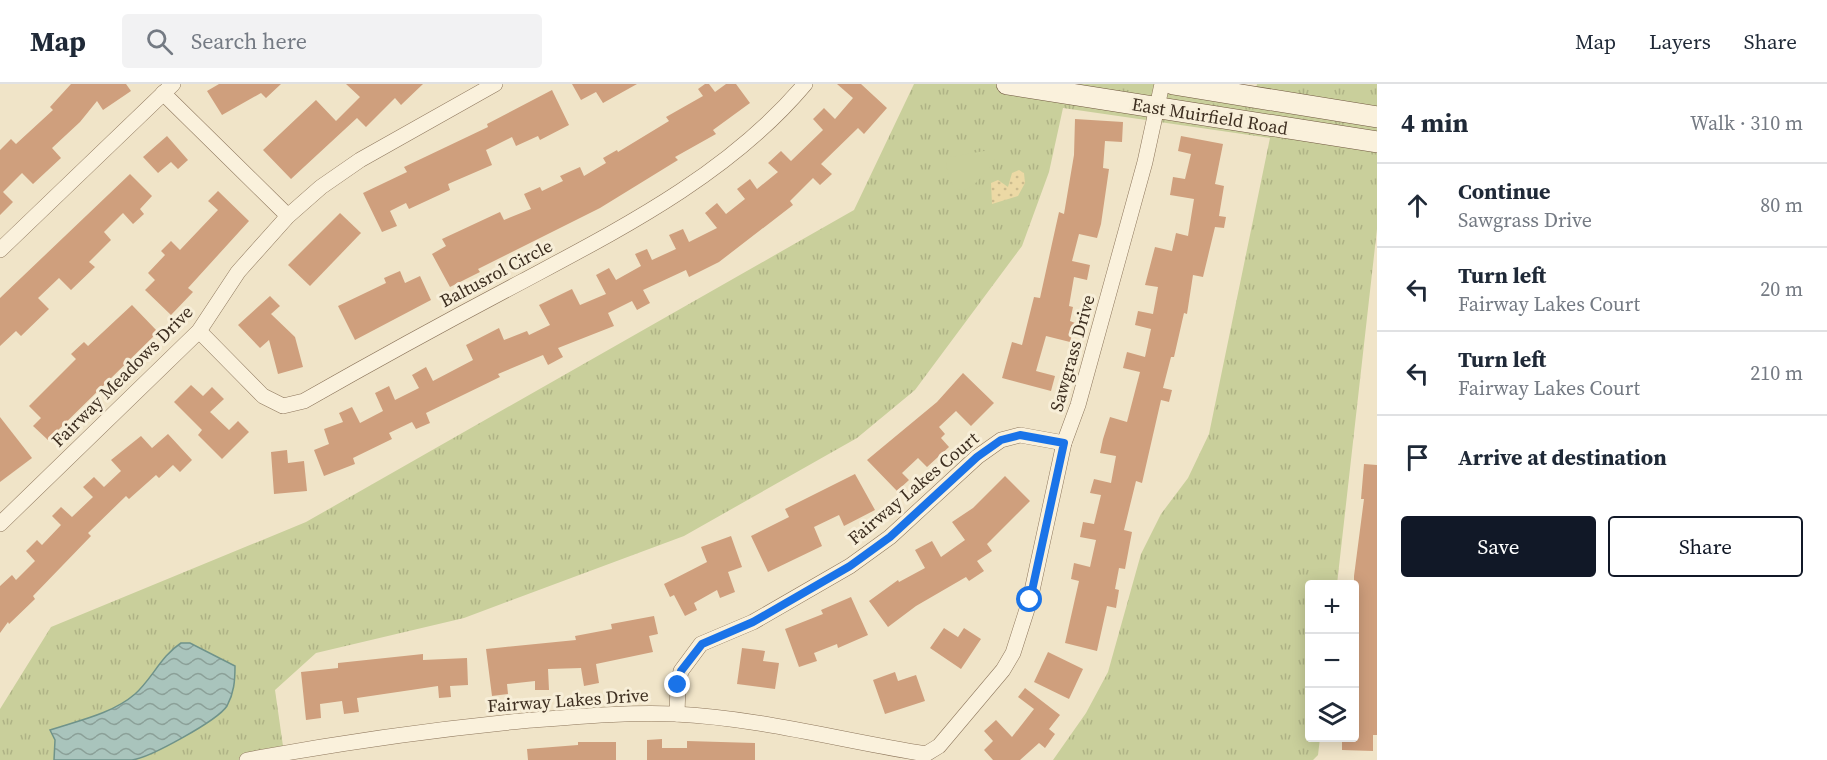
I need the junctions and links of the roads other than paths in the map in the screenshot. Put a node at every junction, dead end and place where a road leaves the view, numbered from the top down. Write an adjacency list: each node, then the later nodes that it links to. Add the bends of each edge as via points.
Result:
1 (495, 84): 10 (street, Fairway Meadows Drive, via 360,160)
2 (805, 84): 12 (street, Baltusrol Circle, via 749,140 679,192 304,401 283,406 263,396)
3 (1007, 84): 7 (street, East Muirfield Road)
4 (1162, 84): 7 (street, Sawgrass Drive)
5 (1173, 84): 8 (street, East Muirfield Road)
6 (168, 89): 10 (street); 11 (street)
7 (1158, 108): 9 (street, East Muirfield Road); 13 (street, Sawgrass Drive, via 1078,405)
8 (1377, 117)
9 (1377, 142)
10 (288, 216): 12 (street, Fairway Meadows Drive, via 238,272)
11 (0, 250)
12 (199, 331): 14 (street, Fairway Meadows Drive)
13 (1064, 443): 15 (street, Fairway Lakes Court, via 1020,435 1001,440 890,537 850,566 753,622 702,644 681,671); 16 (street, Sawgrass Drive, via 1030,600 1013,653 939,746)
14 (0, 524)
15 (677, 714): 16 (street, Fairway Lakes Drive, via 787,728); 17 (street, Fairway Lakes Drive, via 578,716 447,728)
16 (926, 754)
17 (247, 760)

